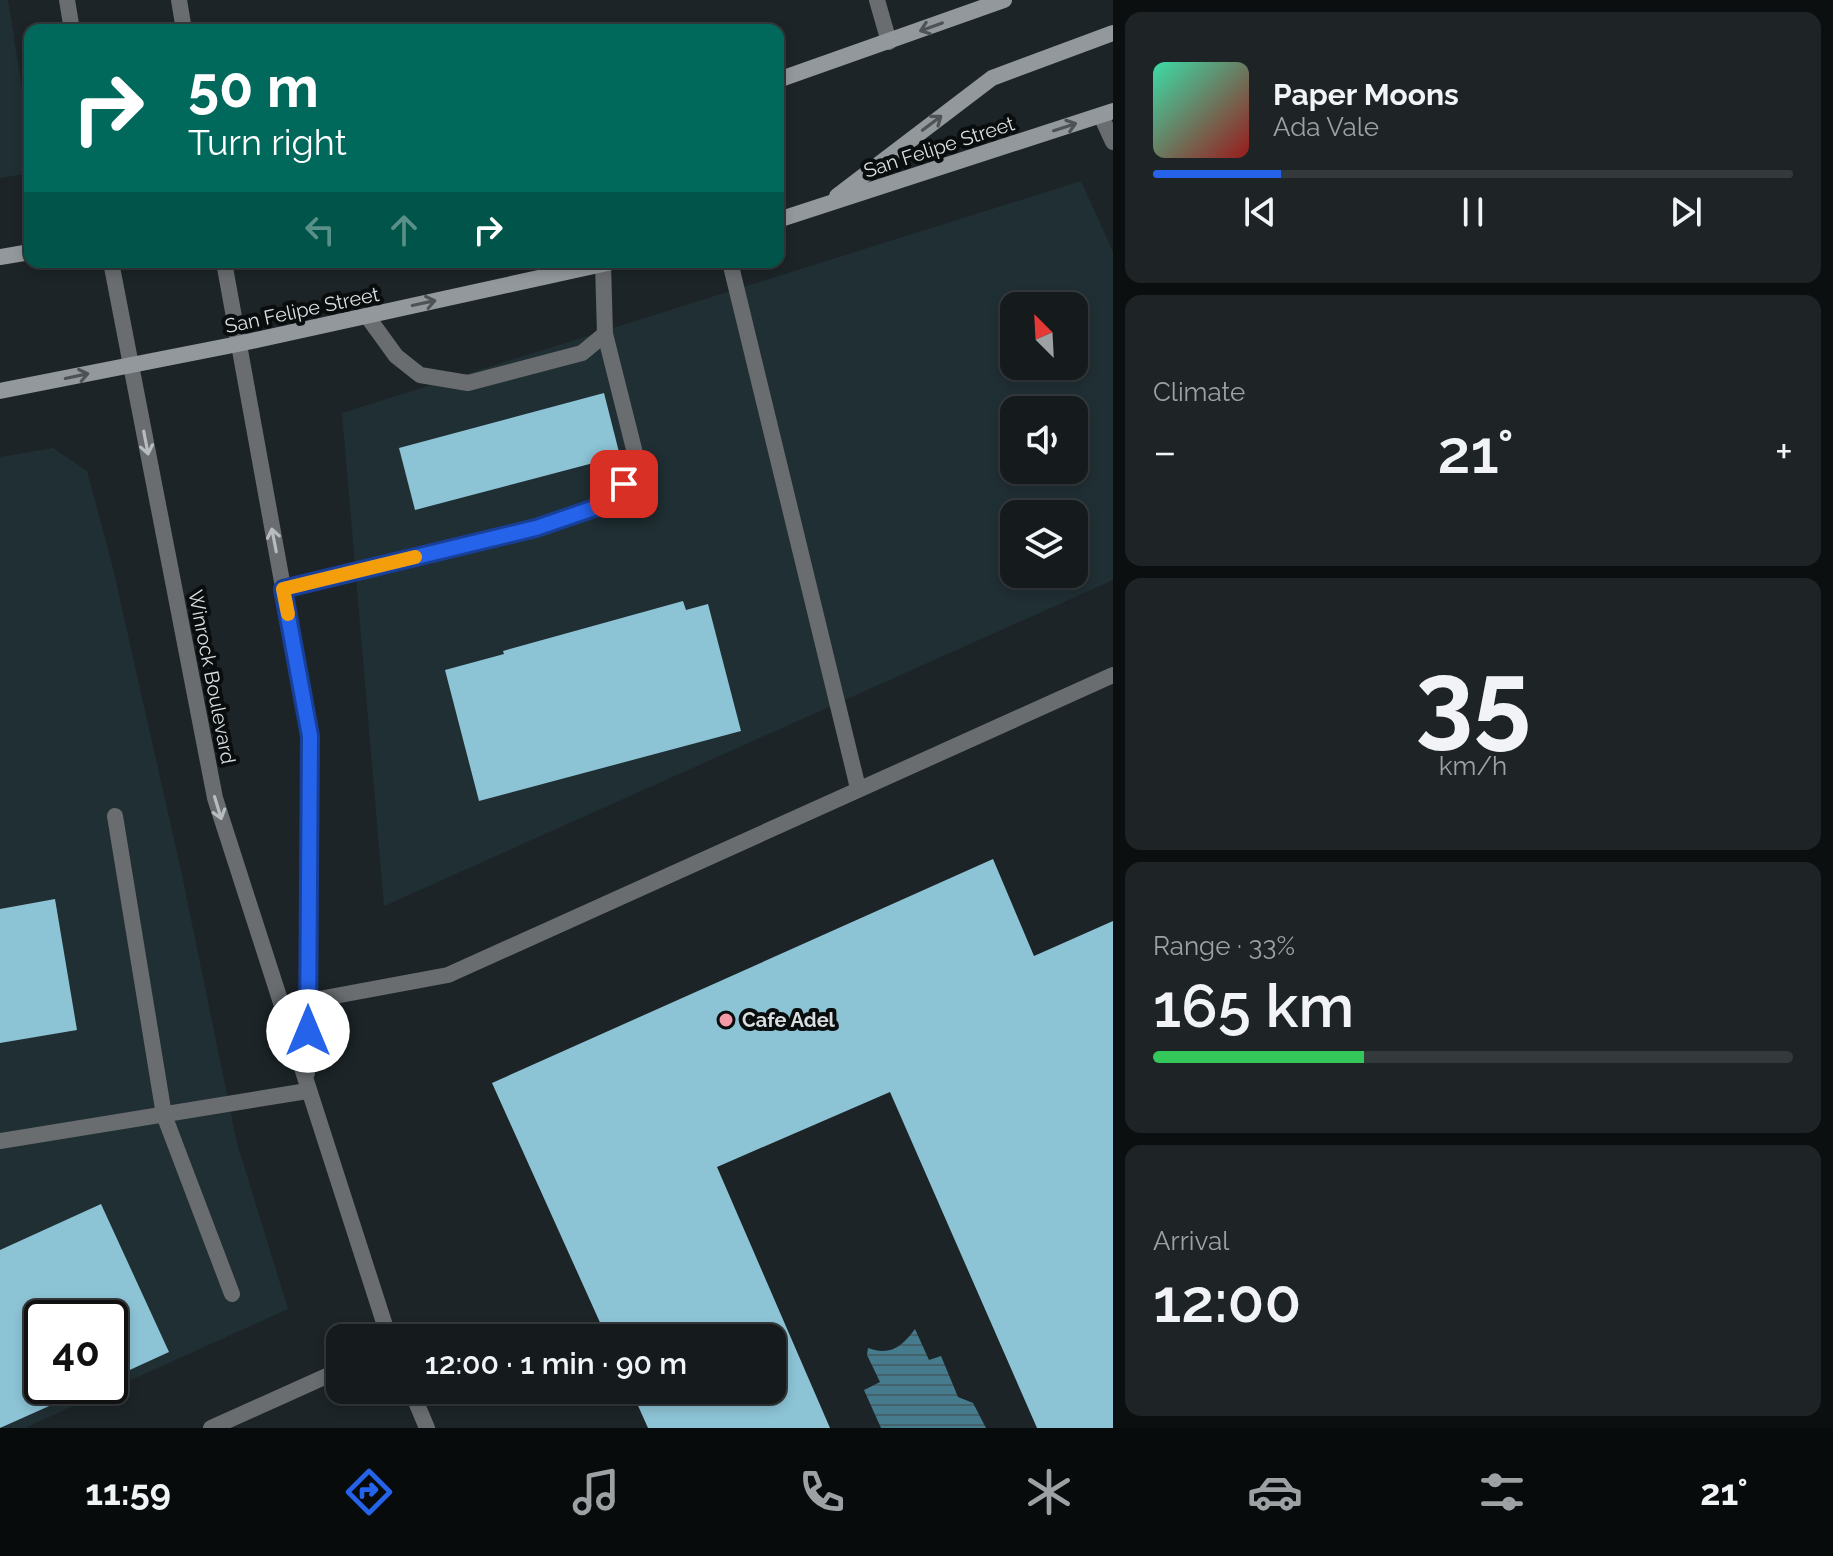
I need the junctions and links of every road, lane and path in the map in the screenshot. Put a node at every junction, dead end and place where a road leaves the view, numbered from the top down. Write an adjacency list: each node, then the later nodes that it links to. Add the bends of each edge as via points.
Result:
1 (67, 0): 5 (street)
2 (179, 0): 6 (street)
3 (877, 0): 8 (street)
4 (1004, 0): 8 (main road, one-way to 8)
5 (71, 24)
6 (183, 24)
7 (1113, 33): 12 (main road, one-way to 7, via 992,78)
8 (889, 42): 9 (main road)
9 (784, 78)
10 (1107, 113): 11 (street); 12 (main road, San Felipe Street, one-way to 10)
11 (1113, 142)
12 (826, 205): 13 (main road, San Felipe Street)
13 (784, 218)
14 (24, 253): 15 (main road)
15 (0, 257)
16 (112, 268): 24 (street, Winrock Boulevard)
17 (225, 268): 23 (street, Winrock Boulevard)
18 (585, 268): 21 (main road, San Felipe Street, one-way to 18)
19 (608, 268): 22 (street)
20 (731, 268): 28 (street)
21 (367, 316): 22 (street, via 396,356 420,375 468,383 582,353); 23 (main road, San Felipe Street)
22 (605, 334): 26 (street, via 638,465 609,503 536,528)
23 (238, 344): 24 (main road, San Felipe Street); 26 (street, Winrock Boulevard, one-way to 23)
24 (131, 367): 25 (main road, San Felipe Street, one-way to 24); 31 (street, Winrock Boulevard, one-way to 31, via 215,798)
25 (0, 391)
26 (283, 589): 30 (street, Winrock Boulevard, via 310,736)
27 (1113, 675): 28 (street)
28 (858, 788): 30 (street, via 448,975)
29 (115, 816): 32 (street)
30 (308, 1001): 31 (street, Winrock Boulevard)
31 (307, 1091): 32 (street); 35 (street, Winrock Boulevard)
32 (164, 1115): 33 (street); 34 (street)
33 (0, 1141)
34 (232, 1294)
35 (384, 1324)
36 (326, 1376): 38 (street)
37 (417, 1404): 39 (street)
38 (211, 1428)
39 (427, 1428)

